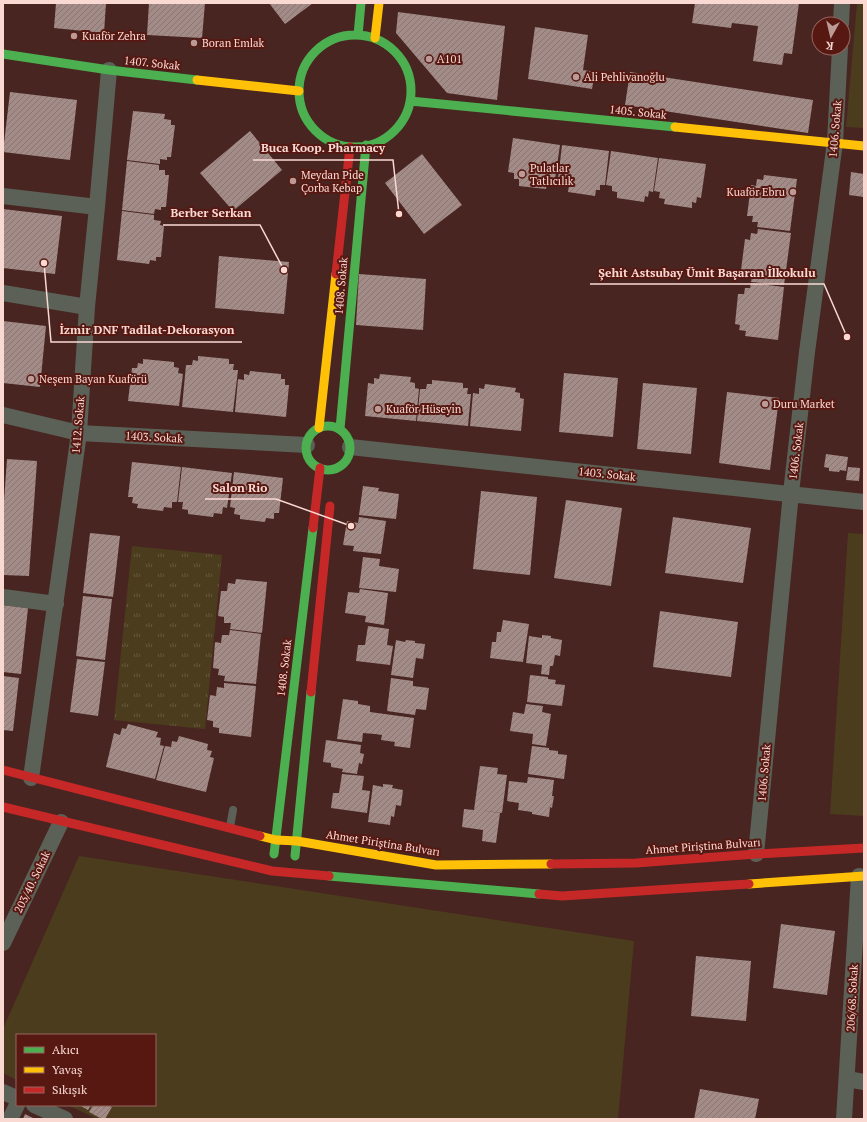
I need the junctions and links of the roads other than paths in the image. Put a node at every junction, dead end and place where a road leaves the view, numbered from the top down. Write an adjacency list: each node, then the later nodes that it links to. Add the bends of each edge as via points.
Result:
1 (361, 3): 5 (main road)
2 (379, 3): 6 (main road)
3 (842, 3): 4 (street)
4 (841, 16)
5 (358, 35): 6 (main road); 10 (main road, via 340,36 323,44 310,57 302,73)
6 (375, 38): 11 (main road, via 389,46 400,57 408,71)
7 (3, 54): 9 (main road, 1407. Sokak)
8 (840, 56): 12 (street, 1406. Sokak)
9 (109, 70): 10 (main road, 1407. Sokak); 17 (street, 1412. Sokak)
10 (299, 91): 13 (main road, via 301,107 308,122 334,143)
11 (410, 101): 12 (main road, 1405. Sokak); 14 (main road, via 405,117 395,130 382,140)
12 (835, 142): 15 (main road, 1405. Sokak); 27 (street, 1406. Sokak)
13 (350, 146): 14 (main road); 21 (main road, 1408. Sokak)
14 (366, 146): 22 (main road, 1408. Sokak)
15 (864, 146)
16 (3, 196): 17 (street)
17 (97, 207): 19 (street, 1412. Sokak)
18 (3, 293): 19 (street)
19 (87, 306): 23 (street, 1412. Sokak)
20 (3, 415): 23 (street, 1403. Sokak)
21 (319, 428): 22 (main road, via 333,426); 24 (main road, via 313,432)
22 (340, 429): 25 (main road, via 349,439)
23 (79, 433): 24 (street, 1403. Sokak); 31 (street, 1412. Sokak)
24 (307, 445): 26 (main road, via 309,458)
25 (350, 447): 26 (main road, via 346,461 334,473); 27 (street, 1403. Sokak)
26 (320, 468): 38 (main road, 1408. Sokak)
27 (791, 493): 29 (street, 1403. Sokak); 41 (street, 1406. Sokak)
28 (331, 500): 39 (main road)
29 (864, 502)
30 (3, 597): 31 (street)
31 (56, 604): 33 (street, 1412. Sokak)
32 (3, 770): 33 (main road, Ahmet Piriştina Bulvarı)
33 (31, 778): 37 (main road, Ahmet Piriştina Bulvarı, via 84,787)
34 (3, 807): 36 (main road)
35 (233, 810): 37 (lane)
36 (62, 822): 42 (main road); 45 (street, 203/40. Sokak)
37 (230, 828): 38 (main road, Ahmet Piriştina Bulvarı)
38 (276, 840): 39 (main road, Ahmet Piriştina Bulvarı); 42 (main road, 1408. Sokak)
39 (296, 841): 41 (main road, Ahmet Piriştina Bulvarı, via 436,865 636,862); 43 (main road)
40 (864, 848): 41 (main road, Ahmet Piriştina Bulvarı)
41 (756, 854)
42 (272, 871): 43 (main road)
43 (294, 873): 44 (main road, via 562,896)
44 (862, 876): 46 (street, 206/68. Sokak)
45 (3, 943)
46 (847, 1079): 47 (street); 54 (street, 206/68. Sokak)
47 (864, 1082)
48 (3, 1092): 49 (street)
49 (16, 1098)
50 (16, 1106): 52 (street)
51 (36, 1106): 53 (street)
52 (10, 1119)
53 (65, 1119)
54 (844, 1119)

